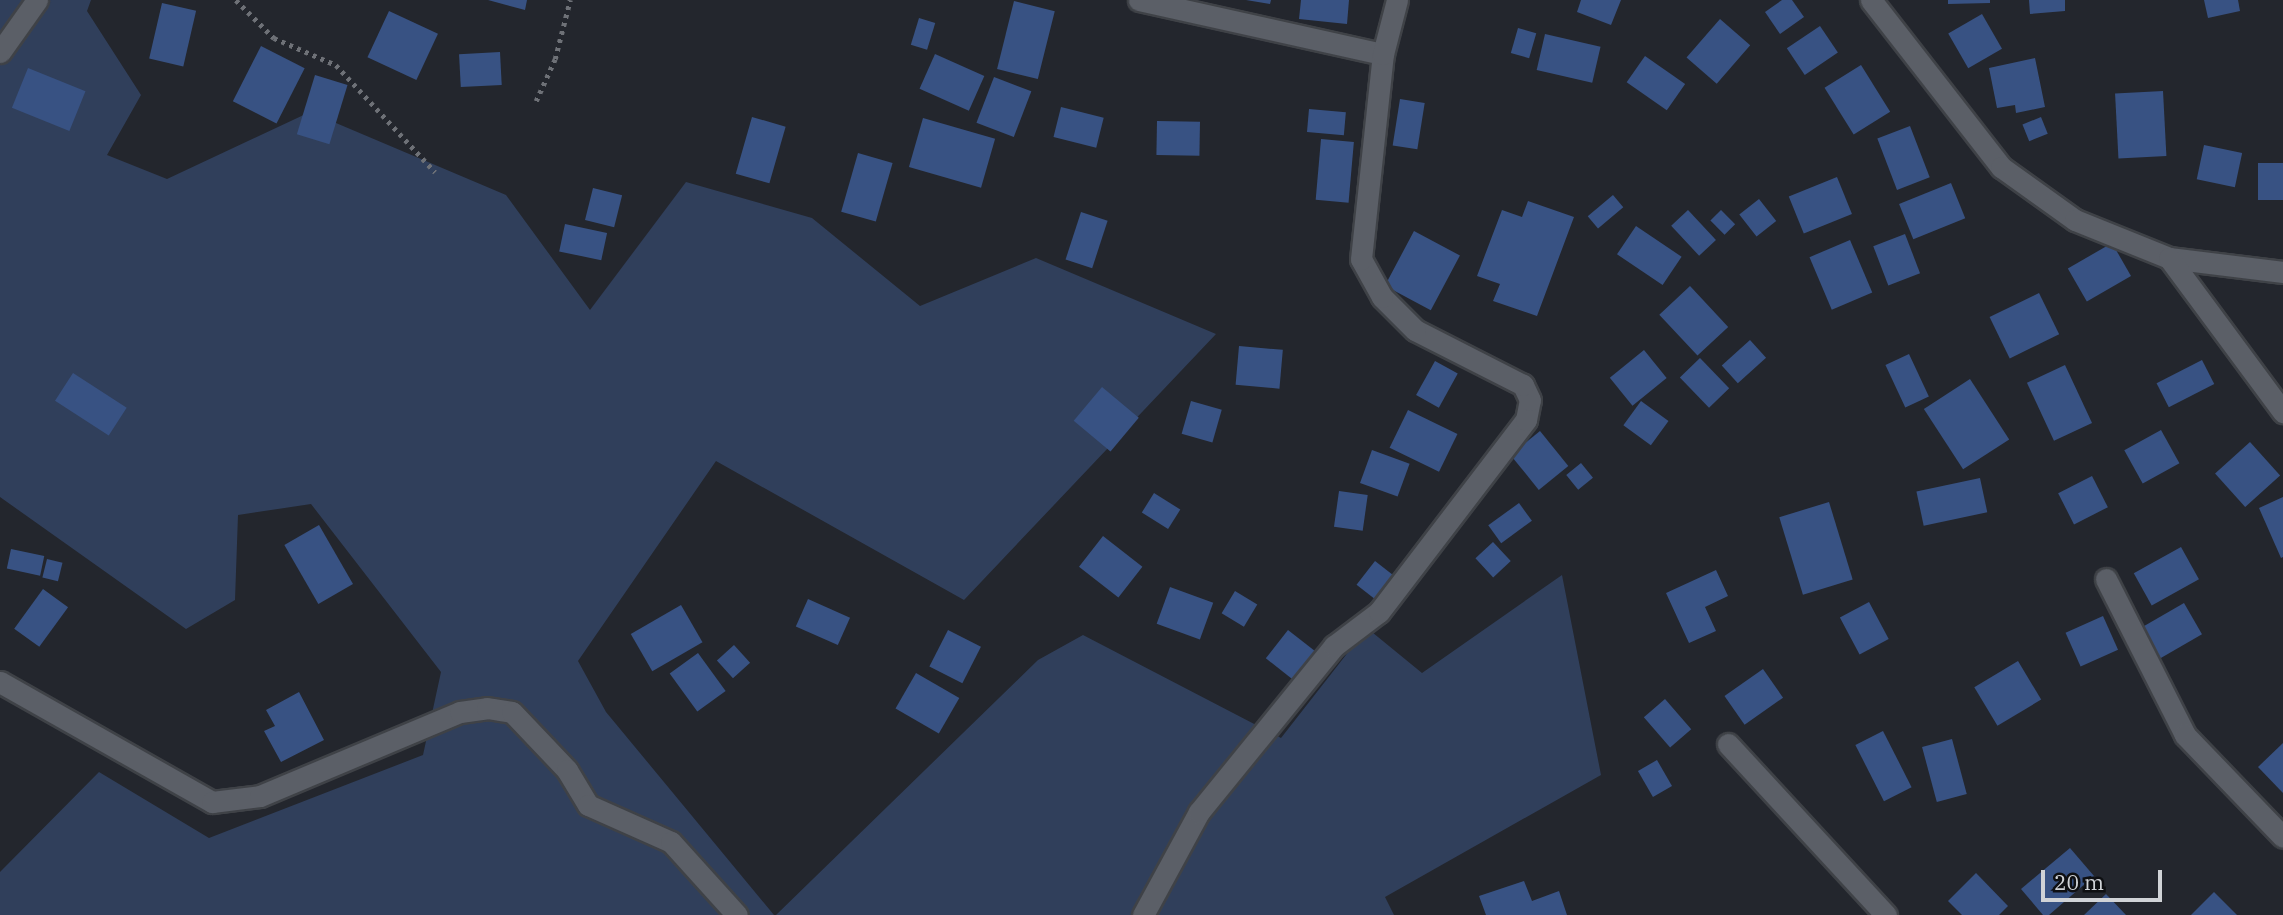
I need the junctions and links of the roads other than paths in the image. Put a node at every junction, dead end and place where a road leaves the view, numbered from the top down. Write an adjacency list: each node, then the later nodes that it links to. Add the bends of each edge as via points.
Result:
1 (37, 0): 5 (street)
2 (1139, 0): 6 (street)
3 (1397, 0): 6 (street)
4 (1871, 0): 7 (street, via 2001,167 2075,219)
5 (0, 52)
6 (1383, 54): 15 (street, via 1361,259 1382,297 1415,330 1523,385 1530,400 1526,420 1379,612 1335,646 1199,812)
7 (2169, 258): 8 (street); 9 (street)
8 (2283, 272)
9 (2283, 412)
10 (2106, 579): 13 (street, via 2185,735)
11 (0, 682): 14 (street, via 212,802 260,796 460,712 487,708 512,712 567,770 588,805 671,842)
12 (1728, 744): 16 (street)
13 (2283, 837)
14 (737, 915)
15 (1143, 915)
16 (1886, 915)

